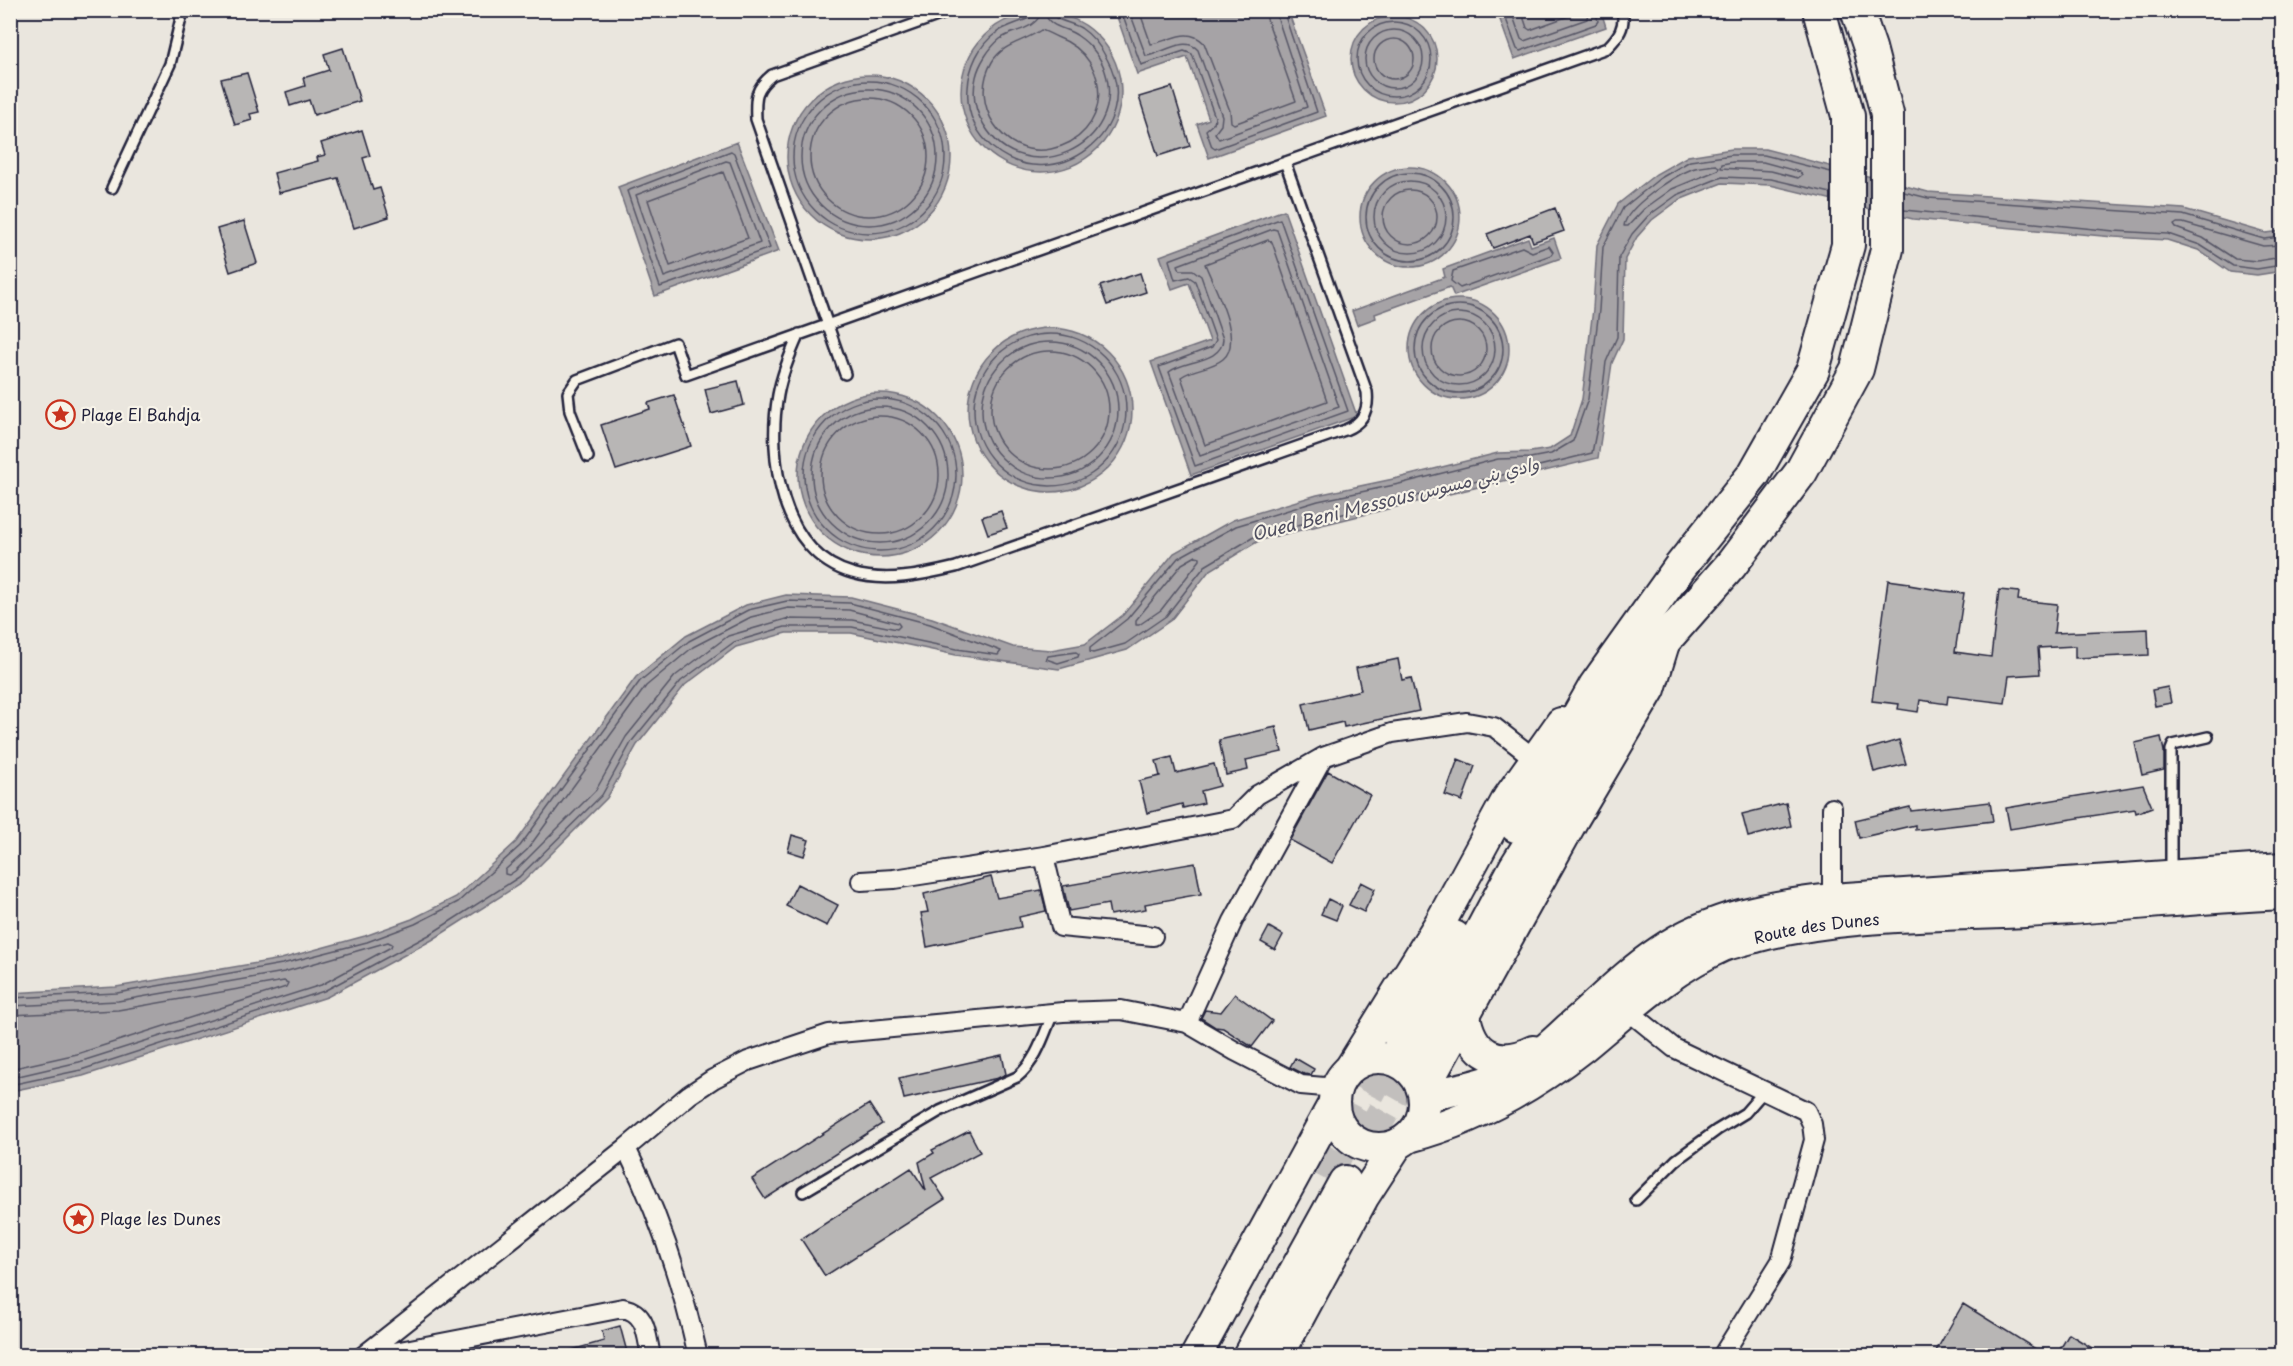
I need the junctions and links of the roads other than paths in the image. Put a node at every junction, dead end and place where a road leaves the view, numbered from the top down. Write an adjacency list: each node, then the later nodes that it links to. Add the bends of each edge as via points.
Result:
1 (183, 10): 7 (lane, via 170,64)
2 (954, 10): 8 (lane, via 772,75 760,85 756,119)
3 (1622, 10): 6 (lane, via 1621,34 1607,48)
4 (1819, 10): 13 (highway, via 1848,116 1848,245 1813,370 1754,474 1680,567)
5 (1857, 10): 12 (highway, via 1887,114 1887,249 1857,369 1801,472 1731,565)
6 (1285, 162): 8 (lane); 9 (lane, via 1366,392 1364,415 1345,430 956,567 903,576 866,577 835,567 809,547 791,521 786,503 778,467 775,418 783,373)
7 (112, 188)
8 (828, 324): 9 (lane); 10 (lane)
9 (799, 334): 11 (lane, via 686,375 675,343 577,380 568,393 570,411)
10 (844, 374)
11 (588, 457)
12 (1666, 636): 13 (highway, via 1636,673 1409,1043 1494,864); 27 (main road, via 1650,689)
13 (1595, 686): 16 (main road, via 1570,709)
14 (2208, 737): 20 (lane, via 2173,746 2171,750)
15 (1323, 757): 16 (street, via 1392,733 1467,722 1494,727); 18 (street, via 1257,795 1233,819); 28 (street, via 1233,921)
16 (1535, 759): 30 (main road, via 1508,798 1440,923)
17 (1832, 808): 23 (street)
18 (1044, 856): 21 (street); 24 (street, via 1060,927)
19 (2283, 868): 20 (main road, Route des Dunes)
20 (2171, 877): 23 (main road, Route des Dunes)
21 (861, 881)
22 (2283, 894): 25 (main road, Route des Dunes, via 1837,921 1781,930 1725,945 1686,965)
23 (1832, 899): 29 (main road, Route des Dunes, via 1732,916 1689,934 1659,951)
24 (1153, 936)
25 (1626, 1009): 31 (street, via 1674,1048); 33 (main road, Route des Dunes, via 1534,1083 1464,1119)
26 (1053, 1012): 28 (street, via 1121,1010); 34 (street, via 829,1034 793,1045 713,1079); 35 (lane, via 1041,1044 1026,1070 1017,1077 940,1111)
27 (1465, 1016): 29 (main road, via 1474,1042 1493,1057 1517,1058); 32 (main road)
28 (1187, 1023): 30 (street, via 1301,1085)
29 (1553, 1043): 32 (main road, Route des Dunes, via 1530,1062 1502,1077)
30 (1340, 1086): 32 (main road, via 1364,1060 1379,1058 1407,1067); 33 (main road, via 1336,1118 1354,1141 1375,1148); 41 (main road)
31 (1766, 1090): 36 (lane, via 1745,1113 1676,1160); 45 (street, via 1806,1111 1814,1140 1780,1261)
32 (1424, 1093): 33 (main road, via 1419,1125)
33 (1403, 1141): 44 (main road, via 1364,1196)
34 (626, 1148): 37 (street); 40 (street, via 672,1259)
35 (803, 1192)
36 (1636, 1200)
37 (379, 1350): 38 (street); 39 (street, via 623,1308 633,1310 641,1318)
38 (363, 1356)
39 (651, 1356)
40 (698, 1356)
41 (1196, 1356)
42 (1234, 1356): 43 (highway, via 1334,1180)
43 (1248, 1356)
44 (1278, 1356)
45 (1722, 1356)

